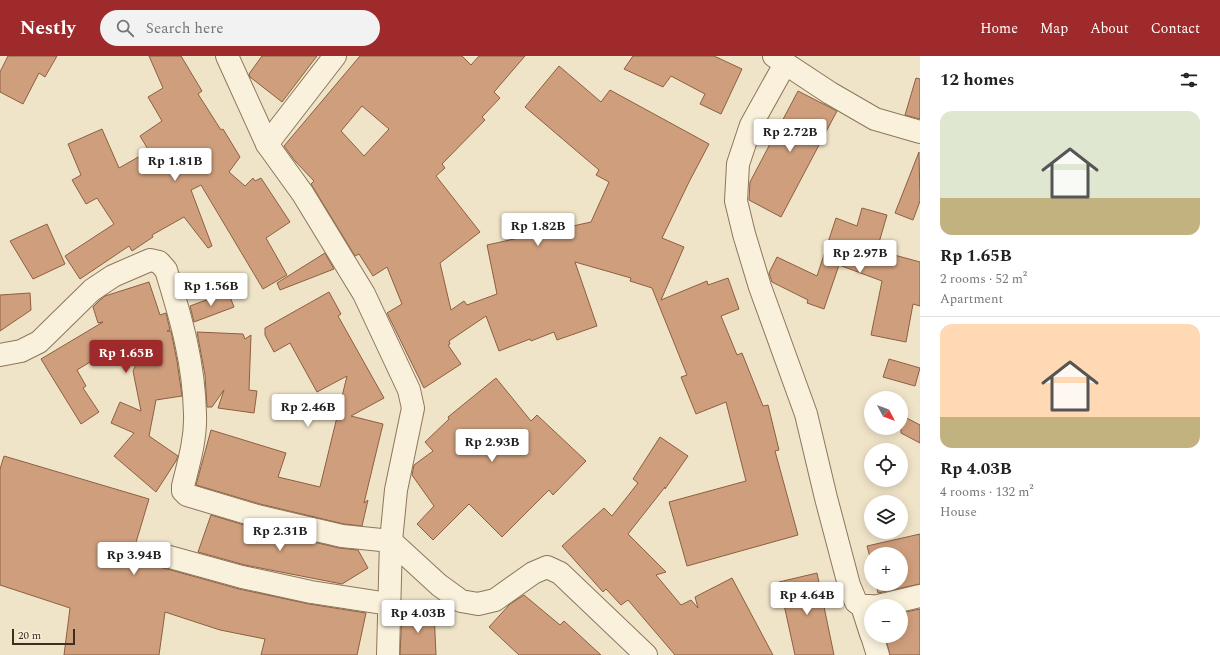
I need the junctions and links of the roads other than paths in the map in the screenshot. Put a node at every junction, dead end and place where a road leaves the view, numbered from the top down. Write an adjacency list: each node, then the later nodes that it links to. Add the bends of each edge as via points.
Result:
1 (227, 56): 5 (street)
2 (335, 56): 5 (street)
3 (780, 60): 4 (street, via 874,118); 12 (street, via 751,125 738,164 736,201 760,287 806,414 849,585 856,602)
4 (920, 132)
5 (267, 144): 7 (street, via 303,194 364,294 410,390 413,408 396,490)
6 (0, 356): 7 (street, via 21,351 39,342 92,290 113,276 150,260 159,262 166,270 185,331 192,380 195,414 194,434 183,491 187,496 342,536)
7 (391, 542): 11 (street); 15 (street, via 462,601 478,604 495,600 534,573 547,568 560,573)
8 (166, 556): 11 (street, via 242,577 311,592)
9 (920, 596): 10 (street)
10 (905, 599)
11 (389, 604): 14 (street)
12 (864, 604)
13 (874, 643): 16 (street)
14 (388, 655)
15 (646, 655)
16 (878, 655)

